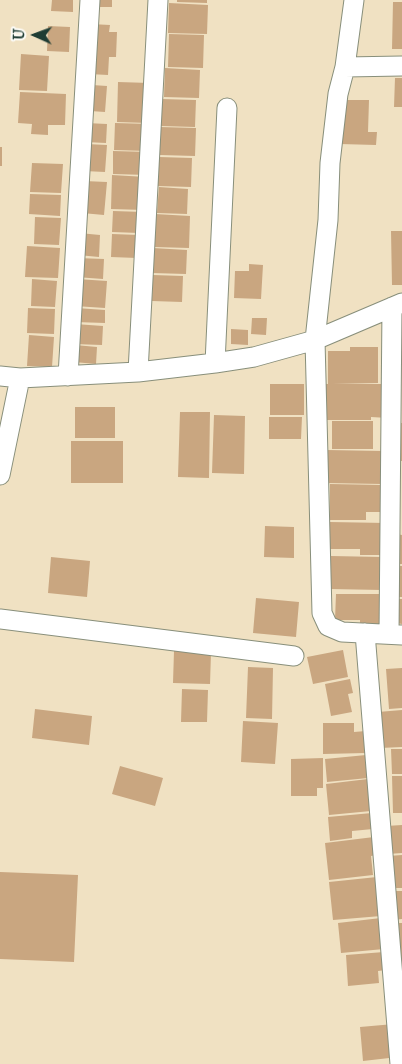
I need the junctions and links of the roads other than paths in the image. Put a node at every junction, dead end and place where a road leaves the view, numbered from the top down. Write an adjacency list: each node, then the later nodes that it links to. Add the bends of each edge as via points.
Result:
1 (90, 0): 12 (street)
2 (158, 0): 10 (street)
3 (354, 0): 5 (street)
4 (402, 66): 5 (street)
5 (345, 67): 8 (street, via 338,94 330,163 328,220)
6 (227, 108): 9 (street)
7 (397, 305): 8 (street); 17 (street)
8 (315, 340): 9 (street, via 254,357); 16 (street, via 322,613 328,626 334,630)
9 (215, 363): 10 (street)
10 (138, 372): 12 (street)
11 (0, 376): 13 (street)
12 (68, 376): 13 (street)
13 (20, 378): 14 (street)
14 (0, 475)
15 (0, 619): 18 (street)
16 (365, 633): 17 (street); 19 (street)
17 (395, 634)
18 (294, 656)
19 (401, 1062)

